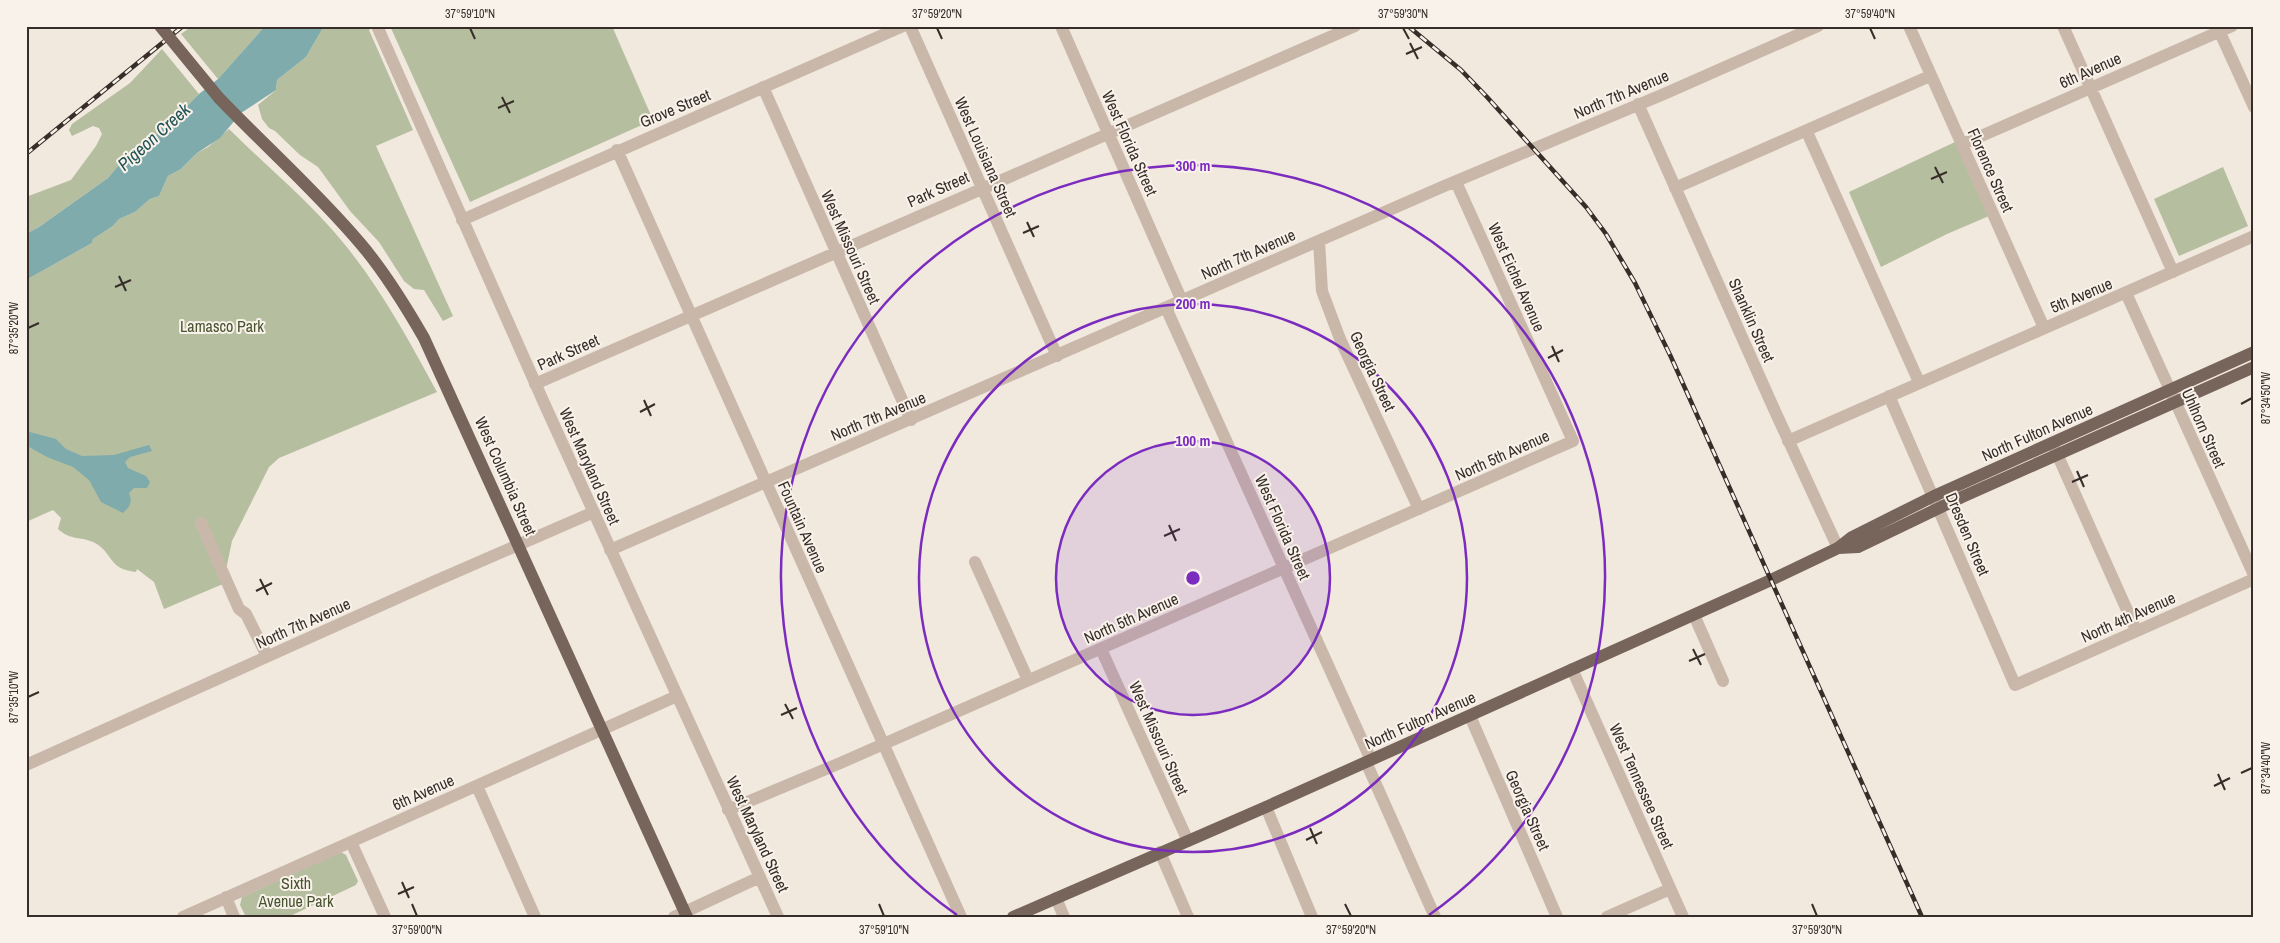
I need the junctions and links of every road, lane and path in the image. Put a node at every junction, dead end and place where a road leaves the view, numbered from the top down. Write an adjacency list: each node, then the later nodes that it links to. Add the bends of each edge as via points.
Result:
1 (160, 26): 50 (main road, West Columbia Street, bridge, via 219,98 361,244 404,304 434,357)
2 (377, 26): 24 (street, West Maryland Street)
3 (903, 26): 13 (street, Grove Street)
4 (910, 26): 22 (street, West Louisiana Street)
5 (1060, 26): 18 (street, West Florida Street)
6 (1355, 26): 18 (street, Park Street)
7 (1818, 26): 15 (street, North 7th Avenue)
8 (1908, 26): 12 (street, Florence Street)
9 (2063, 26): 14 (street)
10 (2232, 26): 11 (street, 6th Avenue)
11 (2218, 29): 14 (street, 6th Avenue); 16 (street)
12 (1930, 76): 17 (street); 19 (street, Florence Street)
13 (763, 87): 20 (street, Grove Street); 27 (street, West Missouri Street)
14 (2090, 87): 19 (street, 6th Avenue); 28 (street)
15 (1638, 104): 21 (street, North 7th Avenue); 23 (street, Shanklin Street)
16 (2254, 107)
17 (1807, 132): 23 (street); 37 (street)
18 (1108, 134): 22 (street, Park Street); 30 (street, West Florida Street)
19 (1963, 144): 33 (street, Florence Street)
20 (617, 150): 24 (street, Grove Street); 32 (street, Fountain Avenue)
21 (1456, 182): 26 (street, North 7th Avenue); 42 (street, West Eichel Avenue)
22 (982, 188): 27 (street, Park Street); 35 (street, West Louisiana Street)
23 (1675, 188): 43 (street, Shanklin Street)
24 (462, 220): 38 (street, West Maryland Street)
25 (2254, 236): 28 (street, 5th Avenue)
26 (1319, 241): 30 (street, North 7th Avenue); 47 (street, Georgia Street, via 1322,291 1340,339)
27 (836, 252): 32 (street, Park Street); 41 (street, West Missouri Street)
28 (2174, 272): 29 (street, 5th Avenue)
29 (2126, 293): 33 (street, 5th Avenue); 40 (street, Uhlhorn Street)
30 (1182, 301): 31 (street, North 7th Avenue)
31 (1166, 308): 35 (street, North 7th Avenue); 54 (street, West Florida Street)
32 (690, 316): 38 (street, Park Street); 45 (street, Fountain Avenue)
33 (2044, 328): 37 (street, 5th Avenue)
34 (2254, 352): 40 (main road, North Fulton Avenue)
35 (1057, 356): 41 (street, North 7th Avenue)
36 (2254, 367): 40 (main road, North Fulton Avenue)
37 (1919, 382): 39 (street)
38 (535, 384): 48 (street, West Maryland Street)
39 (1889, 396): 43 (street); 46 (street, Dresden Street)
40 (2172, 396): 44 (main road, North Fulton Avenue); 55 (street, Uhlhorn Street)
41 (911, 420): 45 (street, North 7th Avenue)
42 (1573, 441): 47 (street, North 5th Avenue)
43 (1788, 441): 51 (street, Shanklin Street)
44 (2054, 448): 46 (main road, North Fulton Avenue); 57 (street)
45 (765, 483): 52 (street, North 7th Avenue); 67 (street, Fountain Avenue)
46 (1937, 502): 51 (main road, North Fulton Avenue, via 1852,537); 63 (street, Dresden Street)
47 (1419, 509): 54 (street, North 5th Avenue)
48 (594, 512): 50 (street, North 7th Avenue); 52 (street, West Maryland Street)
49 (201, 523): 59 (street, via 239,609 246,614)
50 (519, 545): 59 (street, North 7th Avenue); 66 (main road, West Columbia Street)
51 (1838, 548): 56 (main road, North Fulton Avenue)
52 (610, 550): 64 (street, West Maryland Street)
53 (975, 562): 61 (street)
54 (1284, 568): 58 (street, North 5th Avenue); 68 (street, West Florida Street)
55 (2254, 577): 57 (street, North 4th Avenue)
56 (1694, 615): 60 (main road, North Fulton Avenue); 62 (street)
57 (2136, 630): 63 (street, North 4th Avenue)
58 (1101, 649): 61 (street, North 5th Avenue); 73 (street, West Missouri Street)
59 (267, 656): 69 (street, North 7th Avenue)
60 (1572, 670): 65 (main road, North Fulton Avenue); 77 (street, West Tennessee Street)
61 (1028, 680): 67 (street, North 5th Avenue)
62 (1723, 681)
63 (2015, 685)
64 (677, 696): 66 (street, 6th Avenue); 72 (street, West Maryland Street)
65 (1470, 716): 68 (main road, North Fulton Avenue); 92 (street, Georgia Street)
66 (602, 729): 70 (street, 6th Avenue); 80 (main road, West Columbia Street)
67 (882, 743): 72 (street, North 5th Avenue); 86 (street, Fountain Avenue)
68 (1368, 761): 71 (main road, North Fulton Avenue); 91 (street, West Florida Street)
69 (26, 766)
70 (477, 786): 74 (street, 6th Avenue); 84 (street)
71 (1266, 807): 73 (main road, North Fulton Avenue); 90 (street)
72 (728, 810): 76 (street, West Maryland Street)
73 (1188, 840): 75 (main road, North Fulton Avenue)
74 (351, 842): 78 (street, 6th Avenue); 83 (street)
75 (1160, 852): 79 (main road, North Fulton Avenue); 89 (street)
76 (760, 878): 80 (street); 85 (street, West Maryland Street)
77 (1670, 889): 93 (street); 94 (street, West Tennessee Street)
78 (226, 897): 81 (street, 6th Avenue); 82 (street)
79 (1056, 898): 87 (main road, North Fulton Avenue); 88 (street)
80 (682, 915)
81 (183, 917)
82 (234, 917)
83 (385, 917)
84 (535, 917)
85 (778, 917)
86 (961, 917)
87 (1013, 917)
88 (1064, 917)
89 (1188, 917)
90 (1312, 917)
91 (1435, 917)
92 (1557, 917)
93 (1607, 917)
94 (1683, 917)

